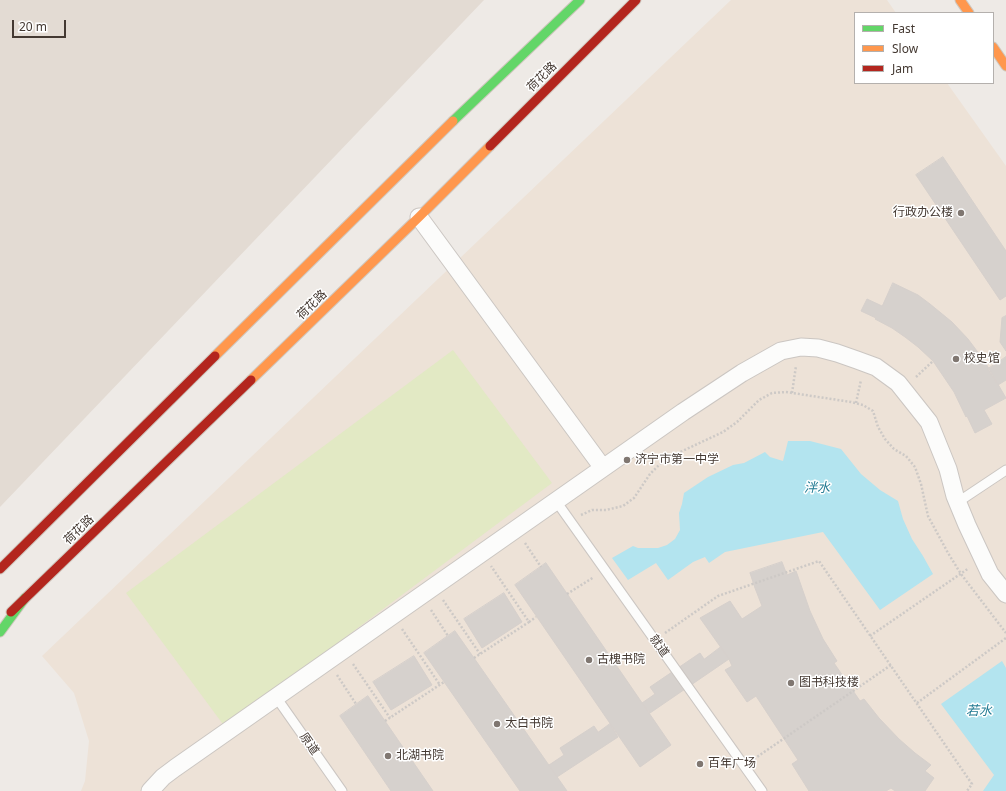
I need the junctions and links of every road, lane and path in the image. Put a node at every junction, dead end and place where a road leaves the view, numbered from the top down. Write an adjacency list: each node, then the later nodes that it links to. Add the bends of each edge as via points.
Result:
1 (580, 0): 23 (main road)
2 (636, 0): 7 (main road, 荷花路)
3 (960, 0): 4 (main road)
4 (968, 12)
5 (994, 48): 6 (main road)
6 (1006, 66)
7 (419, 217): 14 (street); 29 (main road, 荷花路)
8 (798, 348): 10 (street, via 818,348); 12 (path); 14 (street, via 781,351 742,373)
9 (933, 361): 11 (path)
10 (864, 362): 11 (street, via 881,371); 13 (path)
11 (903, 389): 17 (street, via 929,422)
12 (792, 393): 13 (path); 18 (path, via 772,393 759,400 723,432 660,464 634,498 623,506 592,510)
13 (856, 403): 25 (path, via 873,411 885,439 915,467 928,516)
14 (603, 468): 16 (street)
15 (1006, 470): 17 (lane)
16 (556, 501): 18 (lane, 就道); 19 (street)
17 (958, 502): 21 (street)
18 (569, 520): 24 (lane, 就道)
19 (516, 529): 20 (street); 22 (path)
20 (482, 553): 26 (street); 33 (path)
21 (983, 559): 25 (path); 28 (street, via 990,574)
22 (541, 567)
23 (0, 569)
24 (605, 570): 27 (path); 39 (lane, 就道)
25 (961, 574): 35 (path); 37 (path)
26 (427, 591): 30 (street); 36 (path); 41 (path)
27 (567, 594)
28 (1006, 594)
29 (25, 598): 32 (main road, 荷花路); 34 (main road)
30 (393, 615): 40 (street); 46 (path)
31 (536, 617): 33 (path)
32 (0, 622)
33 (529, 622): 41 (path)
34 (0, 632)
35 (1006, 633)
36 (448, 636)
37 (870, 636): 39 (path, via 819,561 718,596); 44 (path)
38 (1006, 638): 48 (path)
39 (655, 641): 52 (lane, 就道)
40 (344, 650): 43 (street); 50 (path)
41 (480, 654): 42 (path)
42 (474, 658)
43 (327, 661): 47 (street); 49 (path)
44 (890, 666): 48 (path); 52 (path)
45 (444, 682): 46 (path)
46 (440, 685): 50 (path)
47 (276, 697): 53 (street, via 163,777); 54 (lane, 原道)
48 (916, 703): 56 (path, via 972,784)
49 (356, 704)
50 (390, 718): 51 (path)
51 (385, 721)
52 (744, 766): 55 (lane, 就道)
53 (150, 791)
54 (342, 791)
55 (762, 791)
56 (967, 791)

